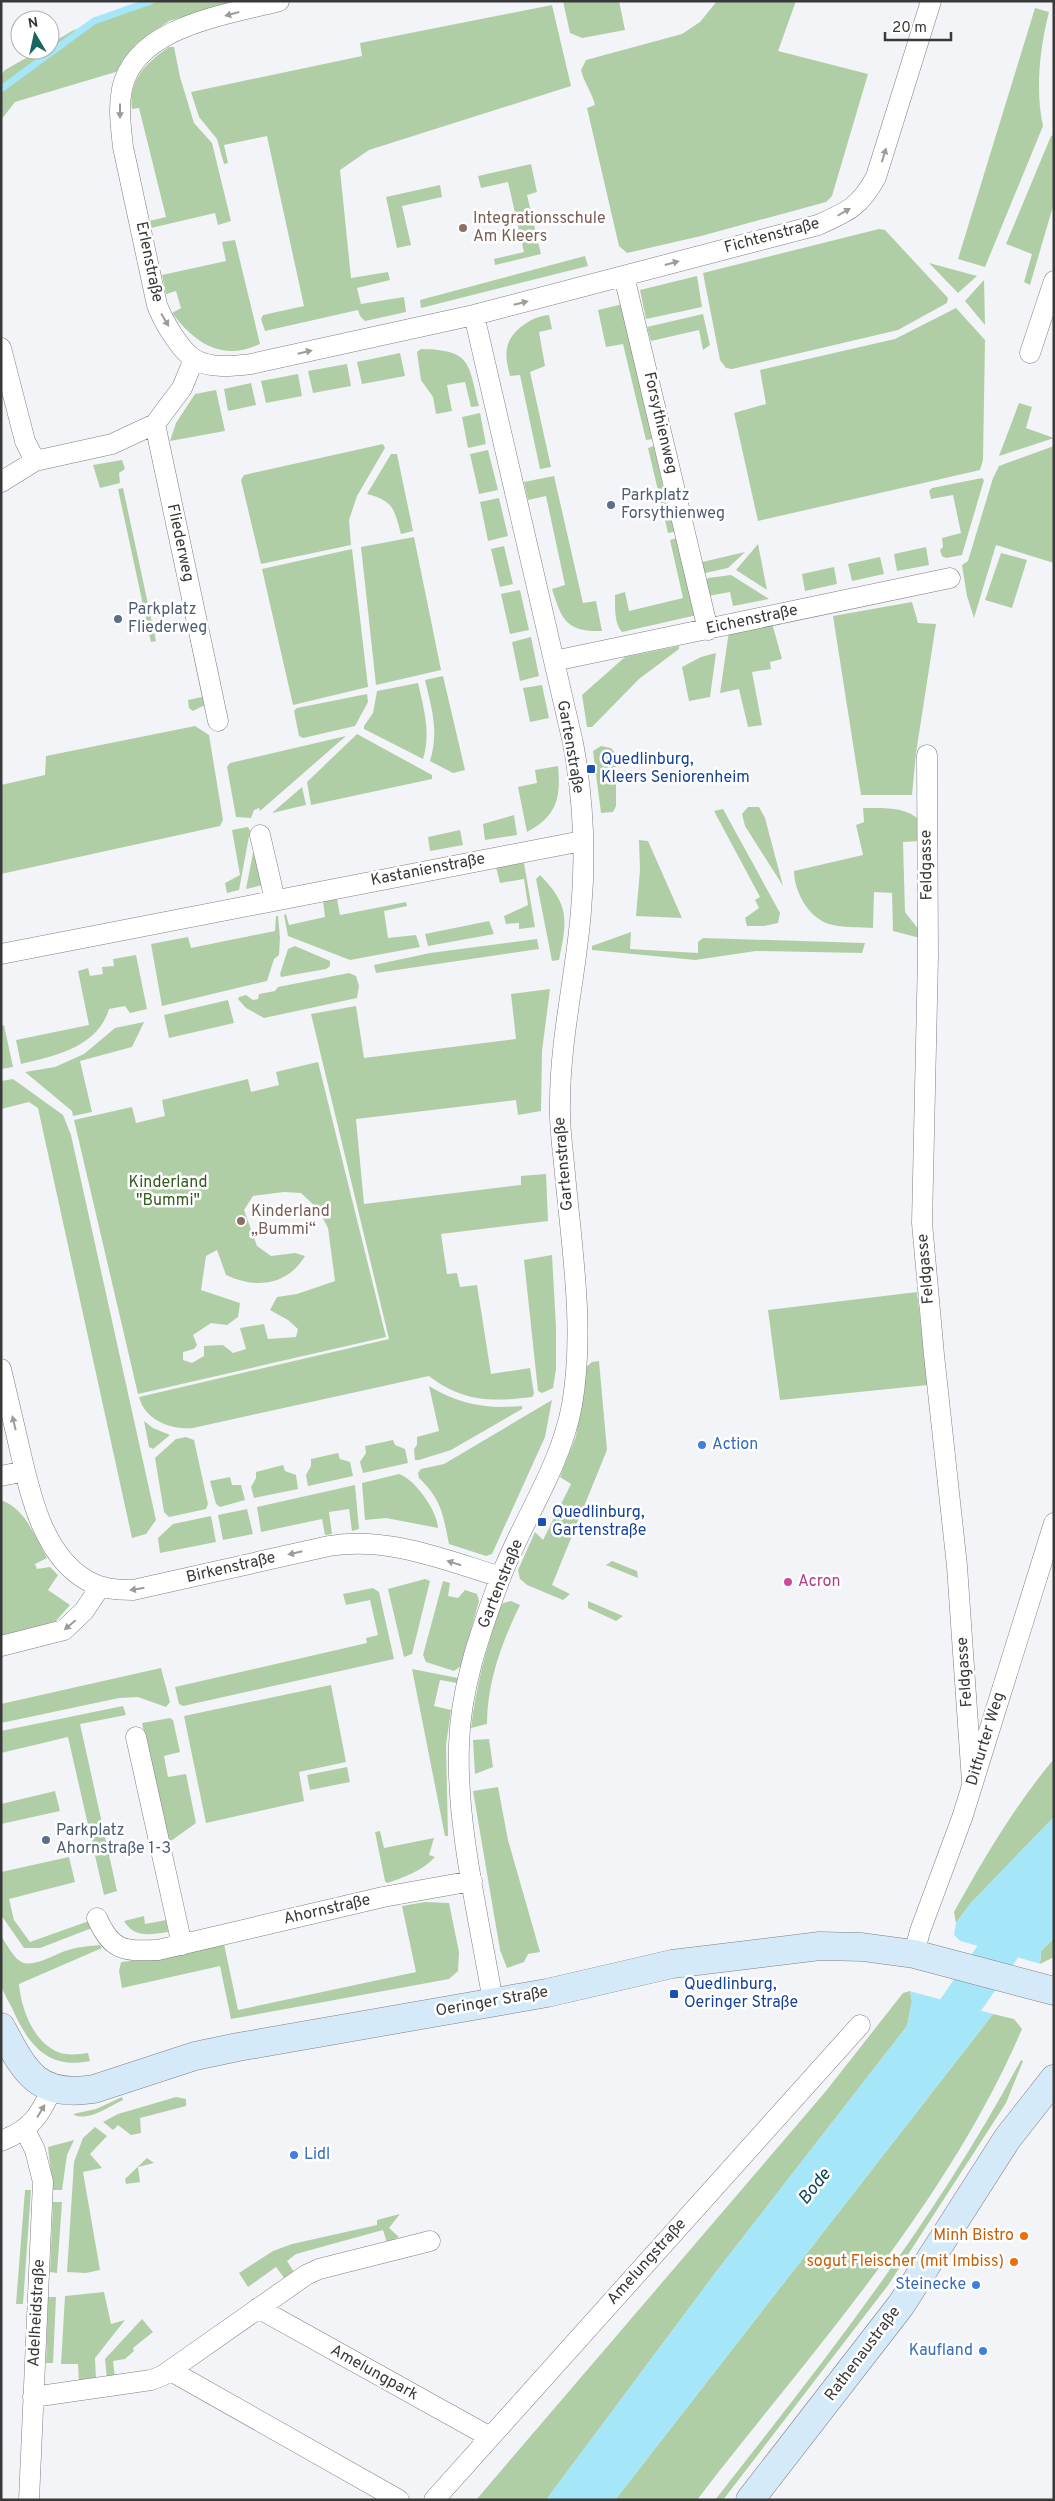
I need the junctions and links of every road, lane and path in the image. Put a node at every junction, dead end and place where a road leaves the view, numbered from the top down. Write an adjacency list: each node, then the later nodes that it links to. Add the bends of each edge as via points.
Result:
1 (279, 1): 8 (street, Erlenstraße, one-way to 8, via 194,24 167,35 139,56 122,88 120,126 123,147 157,305 176,338)
2 (931, 1): 3 (street, Fichtenstraße, one-way to 2, via 818,225 844,213 863,199 881,164)
3 (624, 276): 5 (street, Fichtenstraße, one-way to 3); 13 (street, Forsythienweg)
4 (1054, 281): 7 (street)
5 (474, 315): 8 (street, one-way to 5, via 220,366 251,364); 14 (street, Gartenstraße)
6 (1, 348): 10 (street, via 25,442)
7 (1030, 354)
8 (194, 359): 9 (street, via 182,388)
9 (155, 424): 10 (street, via 112,444); 15 (street, Fliederweg)
10 (35, 461): 11 (street)
11 (1, 482)
12 (950, 578): 13 (street, Eichenstraße)
13 (708, 630): 14 (street, Eichenstraße)
14 (554, 662): 18 (street, Gartenstraße, via 575,757)
15 (218, 721)
16 (927, 755): 29 (street, Feldgasse, via 928,956 922,1224 958,1566)
17 (260, 835): 19 (street)
18 (582, 841): 19 (street, Kastanienstraße); 25 (street, Gartenstraße, via 581,910 563,1043 560,1109 577,1315 577,1362 563,1441)
19 (274, 900): 20 (street, Kastanienstraße)
20 (1, 954)
21 (1, 1369): 22 (street, Birkenstraße, one-way to 21)
22 (25, 1471): 23 (street); 26 (street, Birkenstraße, via 40,1519 60,1556 77,1574)
23 (1, 1476)
24 (1054, 1523): 29 (street, Ditfurter Weg)
25 (501, 1577): 26 (street, Birkenstraße, one-way to 26, via 402,1548 348,1544 132,1590); 30 (street, Gartenstraße, via 473,1658 459,1746 462,1809)
26 (100, 1587): 27 (street, one-way to 27, via 84,1611 64,1630)
27 (1, 1646)
28 (136, 1737): 32 (street)
29 (972, 1782): 33 (street, Ditfurter Weg, via 949,1856 920,1931)
30 (472, 1881): 32 (street, Ahornstraße, via 383,1897); 35 (street, Gartenstraße)
31 (97, 1918): 32 (street, Ahornstraße, via 109,1941 128,1951)
32 (182, 1945)
33 (925, 1956): 34 (main road, Oeringer Straße); 35 (main road, Oeringer Straße, via 850,1946 800,1948 672,1964)
34 (1042, 1988)
35 (493, 2002): 39 (main road, Oeringer Straße, via 212,2052 94,2089)
36 (860, 2025): 46 (street, Amelungstraße)
37 (1, 2027): 39 (main road, via 28,2072)
38 (1054, 2079): 50 (main road, Rathenaustraße, via 1007,2139 901,2305)
39 (52, 2089): 40 (street, one-way to 39, via 40,2113)
40 (25, 2130): 41 (street); 45 (street, Adelheidstraße, via 35,2150 43,2182)
41 (1, 2141)
42 (430, 2241): 43 (street, via 319,2269 293,2282)
43 (258, 2308): 44 (street); 46 (street, Amelungpark)
44 (171, 2371): 45 (street, via 152,2380); 48 (street)
45 (33, 2397): 47 (street, Adelheidstraße)
46 (490, 2437): 49 (street, Amelungstraße)
47 (28, 2500)
48 (399, 2500)
49 (434, 2500)
50 (750, 2500)

